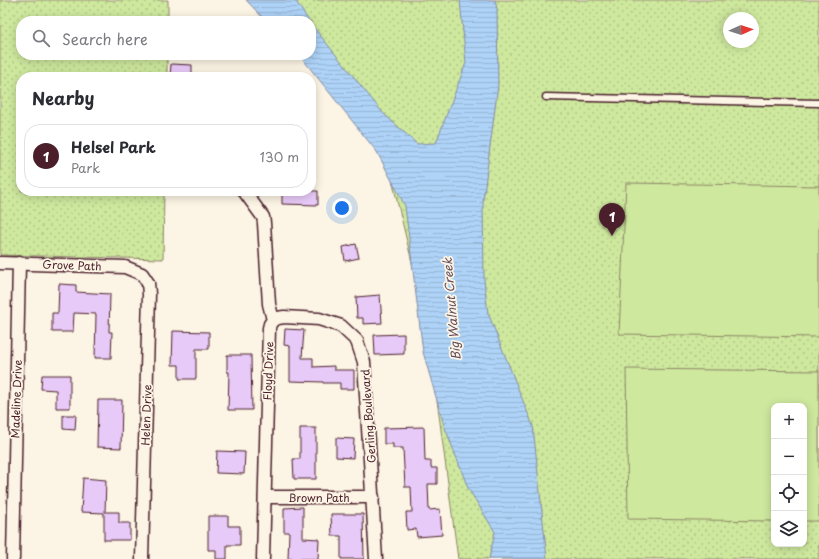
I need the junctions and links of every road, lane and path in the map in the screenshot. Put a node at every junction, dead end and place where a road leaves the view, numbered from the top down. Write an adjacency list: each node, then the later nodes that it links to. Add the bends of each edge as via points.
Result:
1 (546, 97): 2 (lane)
2 (819, 102)
3 (248, 196): 7 (street, Floyd Drive, via 263,217 269,304)
4 (0, 263): 5 (street, Grove Path)
5 (19, 263): 6 (street, Grove Path, via 125,267); 10 (street, Madeline Drive)
6 (142, 274): 11 (street, Helen Drive, via 148,283 149,294)
7 (273, 320): 8 (street, Floyd Drive, via 269,328); 9 (street, Gerling Boulevard, via 284,317 319,319 340,326 356,341 364,362)
8 (265, 497): 9 (street, Brown Path); 12 (street, Floyd Drive)
9 (373, 497): 13 (street, Gerling Boulevard)
10 (13, 559)
11 (142, 559)
12 (263, 559)
13 (376, 559)

